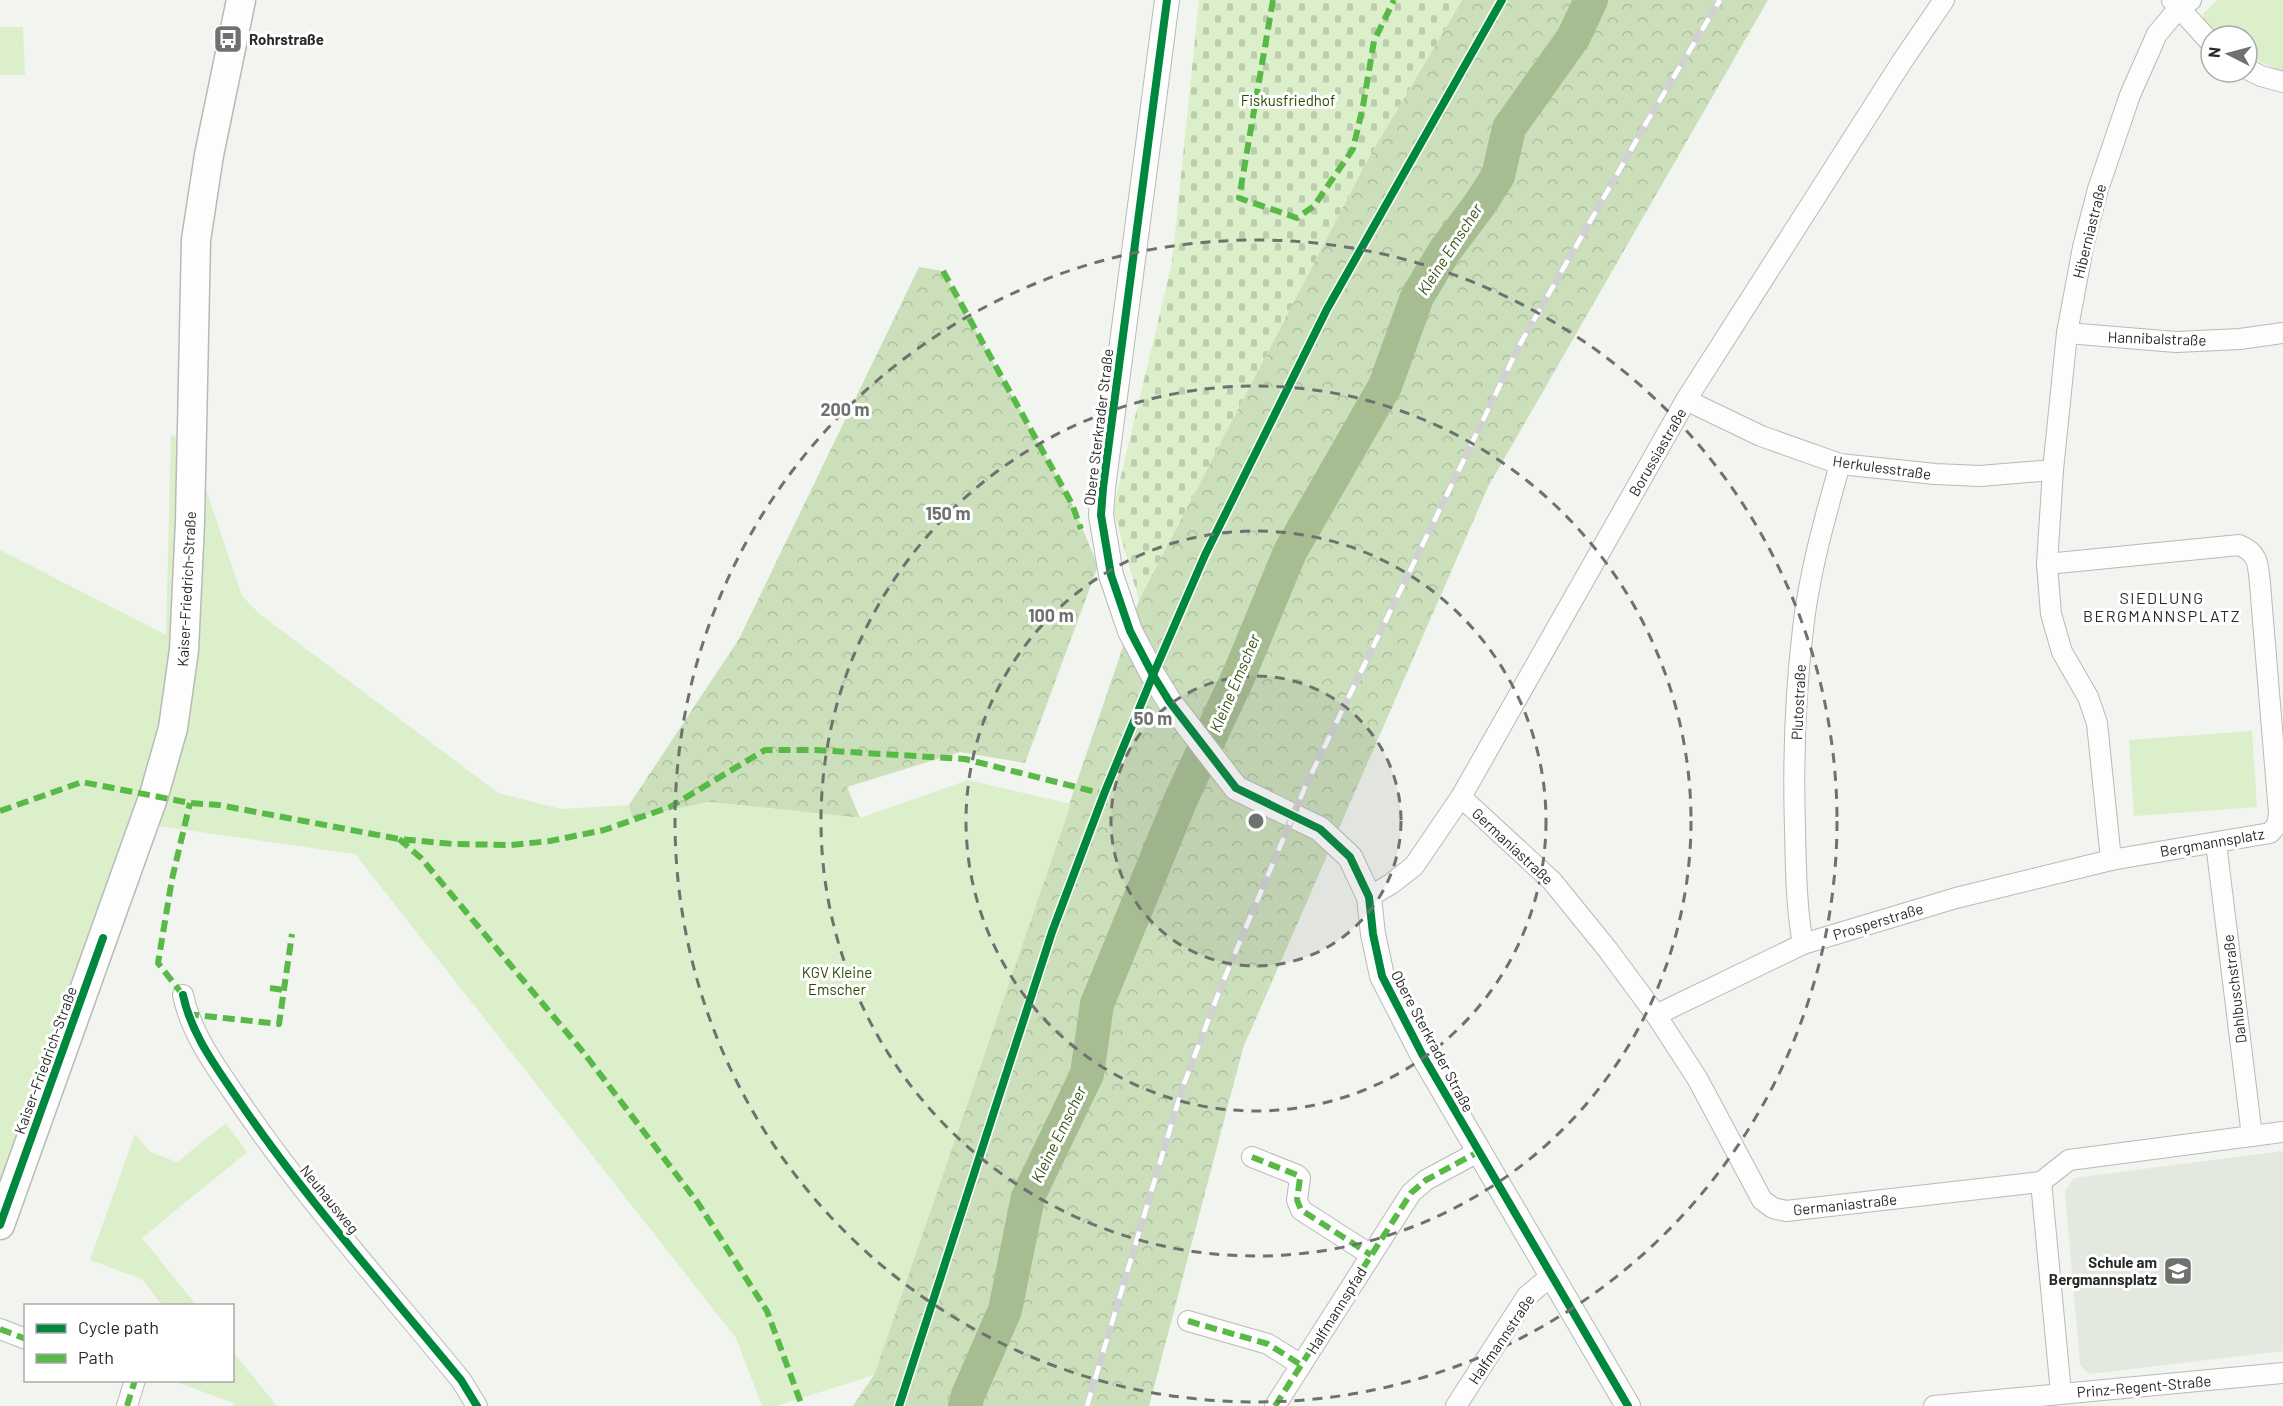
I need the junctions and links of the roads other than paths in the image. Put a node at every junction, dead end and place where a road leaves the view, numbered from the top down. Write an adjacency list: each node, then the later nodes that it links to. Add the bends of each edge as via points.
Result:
1 (241, 0): 26 (main road, Kaiser-Friedrich-Straße, via 196,240 184,650 173,728 154,795)
2 (1167, 0): 17 (street, Obere Sterkrader Straße, via 1103,488 1101,515 1111,575 1130,631 1153,675 1236,788 1320,828 1350,857)
3 (1944, 0): 10 (street, Borussiastraße)
4 (2181, 3): 5 (street); 8 (street, Hiberniastraße, via 2157,34 2130,96 2098,189)
5 (2199, 27)
6 (2259, 75): 7 (street)
7 (2283, 82)
8 (2067, 333): 9 (street, Hannibalstraße, via 2176,342); 12 (street, Hiberniastraße)
9 (2283, 333)
10 (1686, 400): 11 (street, Herkulesstraße, via 1761,436); 14 (street, Borussiastraße)
11 (1840, 464): 12 (street, Herkulesstraße, via 1980,476); 18 (street, Plutostraße, via 1818,545 1801,650 1794,796)
12 (2053, 470): 13 (street)
13 (2047, 564): 15 (street, Bergmannsplatz, via 2239,545 2250,549 2258,561 2279,813 2277,825 2270,833); 16 (street, via 2051,614 2062,652 2088,697 2097,723)
14 (1461, 797): 17 (street, Borussiastraße, via 1414,866); 20 (street, Germaniastraße, via 1552,881)
15 (2216, 843): 16 (street, Bergmannsplatz); 22 (street, Dahlbuschstraße)
16 (2111, 860): 18 (street, Prosperstraße, via 1956,898)
17 (1369, 897): 23 (street, Obere Sterkrader Straße, via 1382,976)
18 (1803, 944): 20 (street, Prosperstraße)
19 (183, 995): 37 (street, Neuhausweg, via 187,1014 203,1047 268,1144 461,1380)
20 (1656, 1015): 25 (street, Germaniastraße, via 1697,1078 1762,1200 1773,1208 1786,1211)
21 (2283, 1132): 22 (street)
22 (2252, 1136): 25 (street, via 2069,1160)
23 (1478, 1152): 27 (street, Halfmannspfad, via 1426,1180 1410,1194); 28 (street, Obere Sterkrader Straße)
24 (1252, 1157): 27 (street, Halfmannspfad, via 1297,1175 1301,1210)
25 (2041, 1182): 35 (street)
26 (0, 1225)
27 (1371, 1255): 32 (street, Halfmannspfad)
28 (1551, 1276): 39 (street, Halfmannstraße, via 1527,1296); 40 (street, Obere Sterkrader Straße)
29 (1188, 1321): 32 (street, Halfmannspfad, via 1268,1344)
30 (0, 1329): 31 (street)
31 (24, 1338)
32 (1301, 1365): 38 (street, Halfmannspfad)
33 (2283, 1373): 35 (street, Prinz-Regent-Straße)
34 (134, 1382): 36 (street)
35 (2061, 1393): 41 (street, Prinz-Regent-Straße)
36 (127, 1406)
37 (477, 1406)
38 (1275, 1406)
39 (1456, 1406)
40 (1628, 1406)
41 (1934, 1406)

